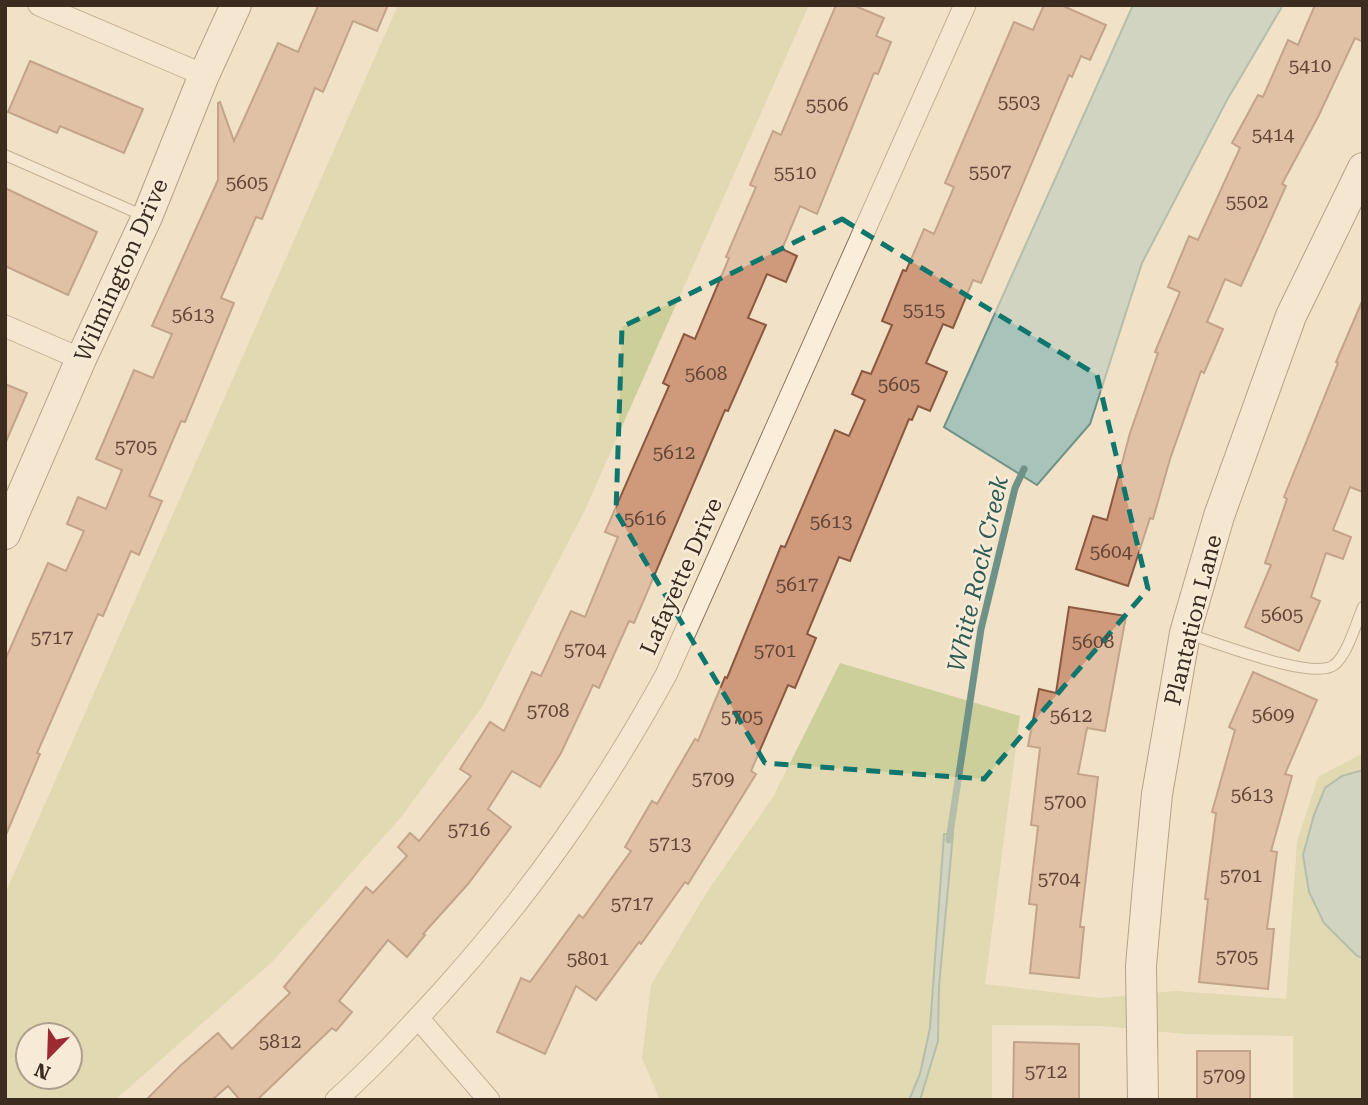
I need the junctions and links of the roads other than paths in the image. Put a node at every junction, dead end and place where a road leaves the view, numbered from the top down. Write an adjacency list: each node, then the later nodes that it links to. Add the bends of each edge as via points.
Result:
1 (39, 5): 4 (street)
2 (236, 5): 4 (street, Wilmington Drive)
3 (965, 5): 14 (street, Lafayette Drive, via 660,686 561,847)
4 (204, 75): 7 (street, Wilmington Drive)
5 (5, 155): 7 (lane)
6 (1363, 168): 13 (street, Plantation Lane, via 1290,316 1219,516)
7 (147, 217): 9 (street, Wilmington Drive)
8 (5, 326): 9 (street)
9 (80, 359): 10 (street, Wilmington Drive)
10 (13, 496): 11 (street, Wilmington Drive)
11 (5, 534)
12 (1363, 607): 13 (lane, via 1338,660 1324,670 1301,669)
13 (1185, 633): 17 (street, Plantation Lane, via 1157,794 1148,886 1142,966)
14 (418, 1018): 15 (street, Lafayette Drive); 16 (street)
15 (335, 1100)
16 (489, 1100)
17 (1143, 1100)

